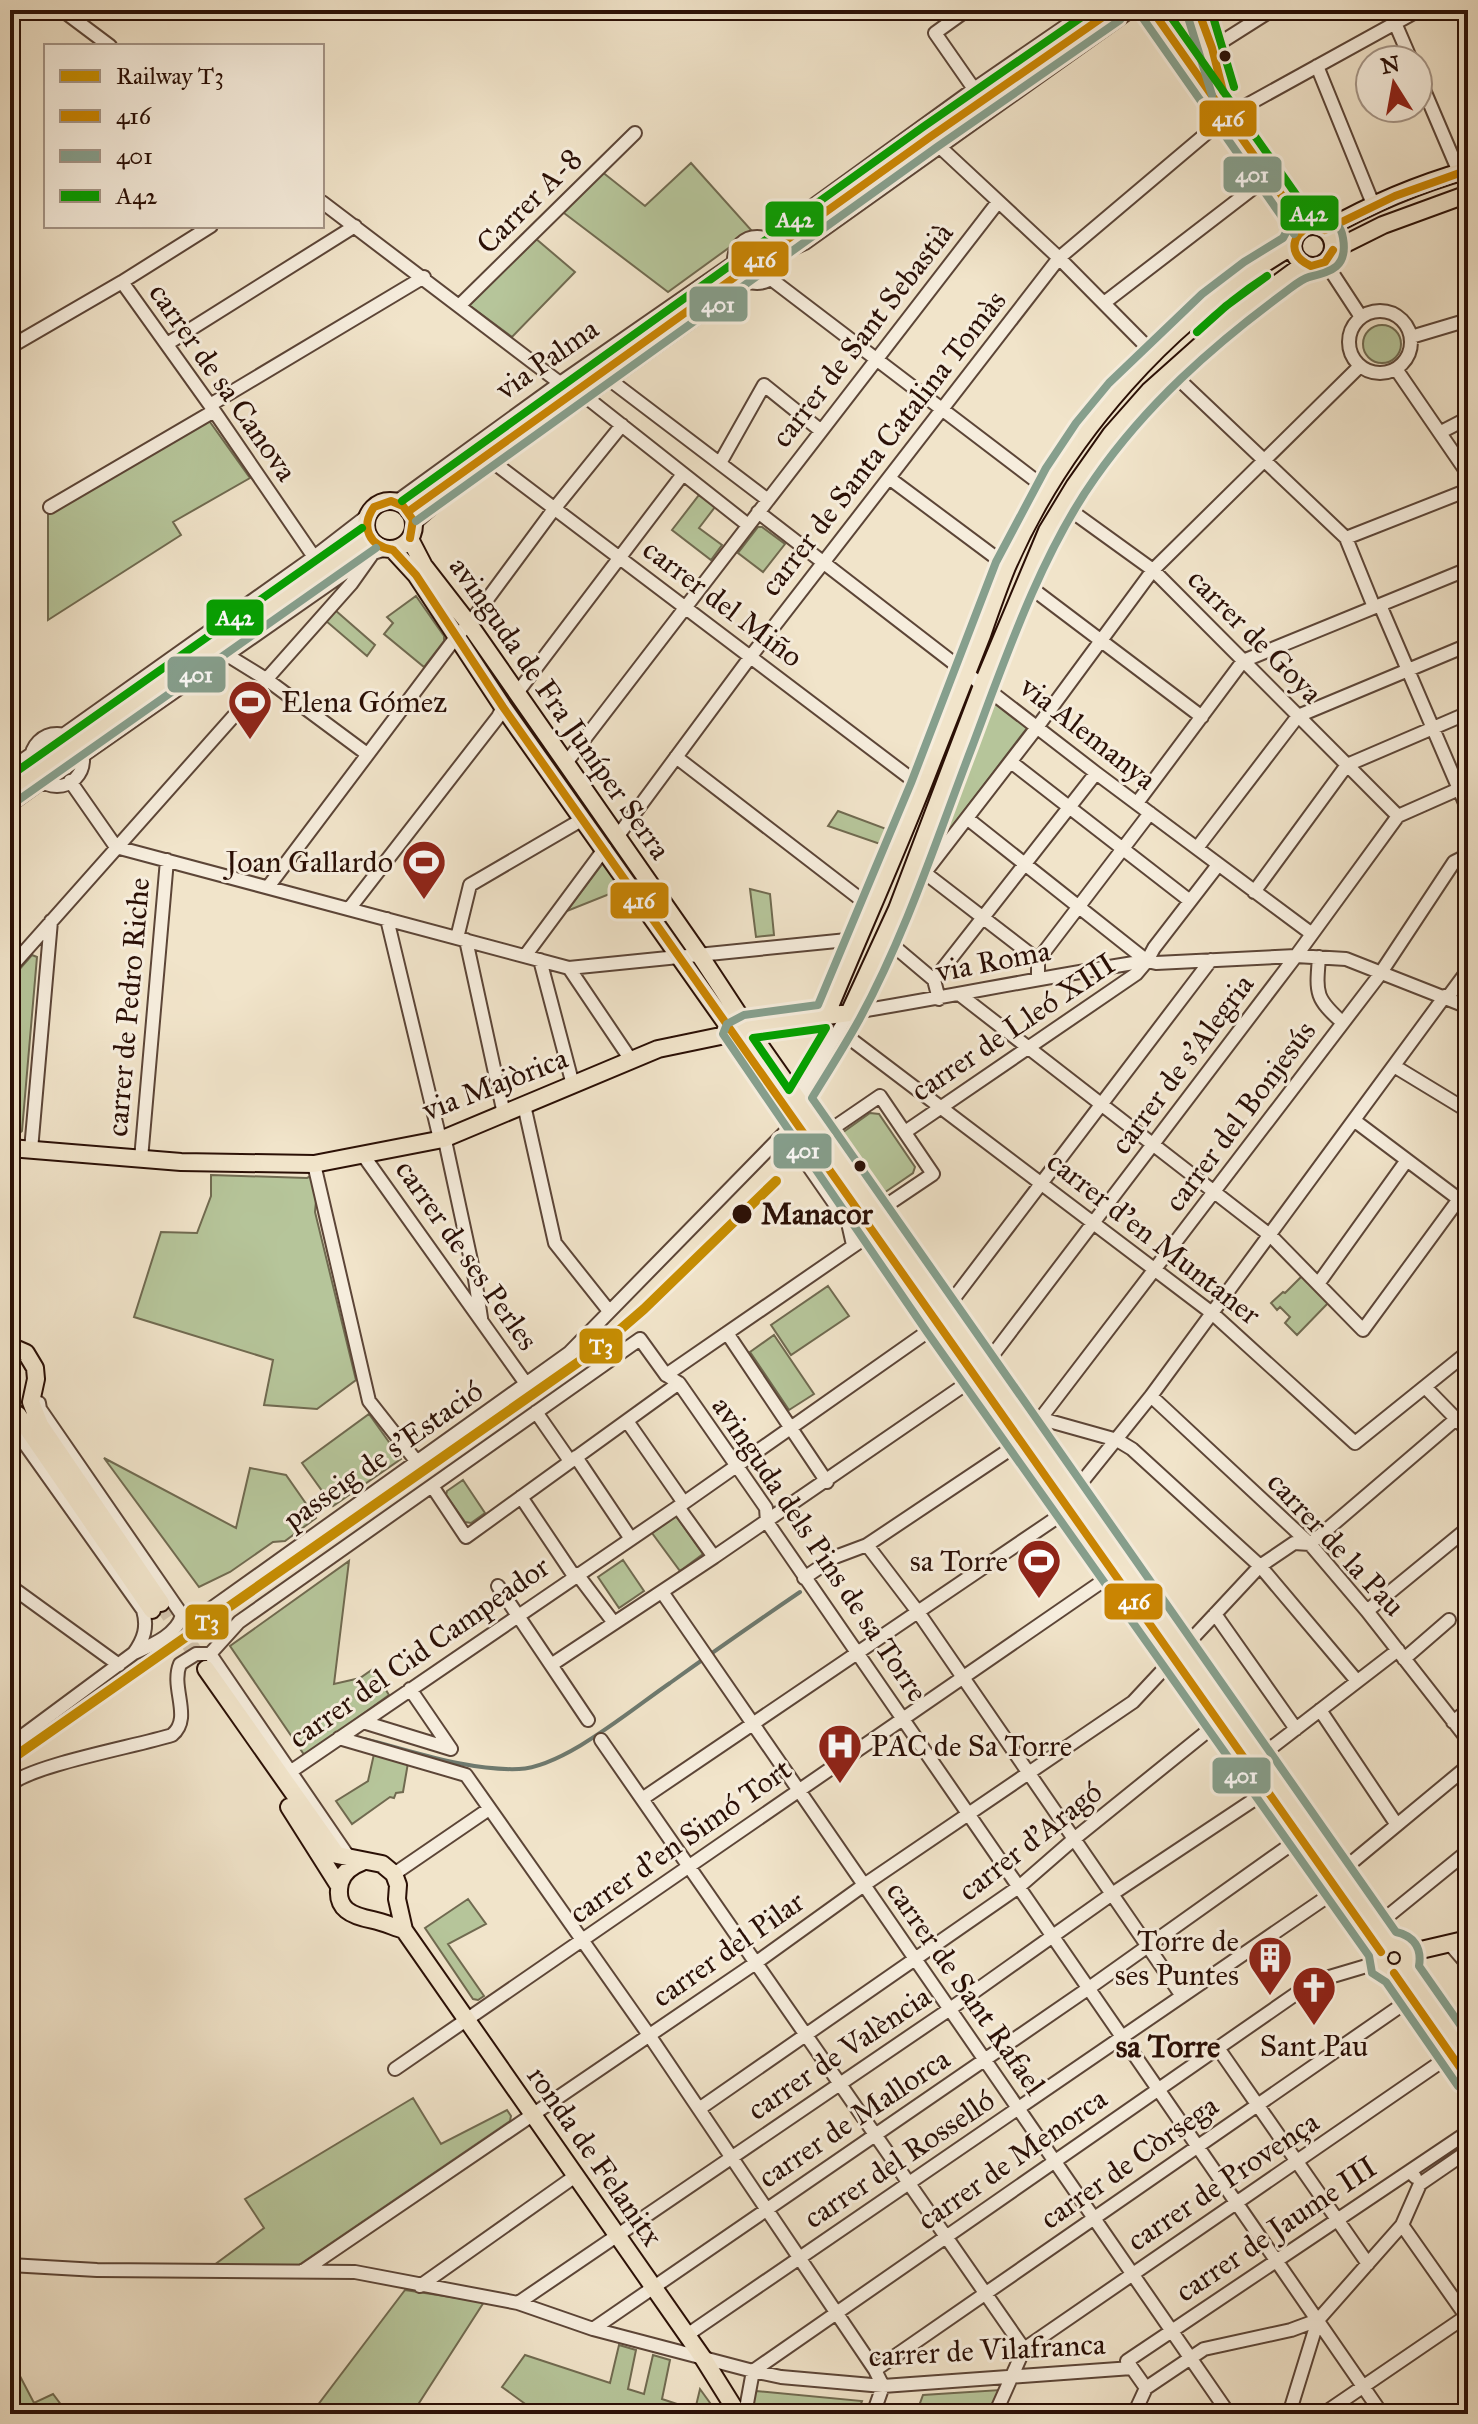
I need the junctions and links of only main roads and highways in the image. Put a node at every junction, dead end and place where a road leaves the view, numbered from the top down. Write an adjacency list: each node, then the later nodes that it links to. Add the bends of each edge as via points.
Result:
1 (1113, 10): 14 (main road, via 774,248)
2 (1152, 10): 5 (main road)
3 (1198, 10): 4 (main road)
4 (1221, 83): 5 (main road, via 1214,91); 6 (main road)
5 (1204, 90): 6 (main road)
6 (1227, 116): 9 (main road)
7 (1464, 171): 10 (main road, via 1422,183)
8 (1468, 194): 12 (main road, via 1395,220)
9 (1304, 227): 10 (main road); 11 (main road)
10 (1325, 230): 12 (main road, via 1330,235)
11 (1293, 246): 13 (main road); 18 (main road, via 1209,304 1117,392 1048,490 1007,566)
12 (1329, 256): 13 (main road, via 1311,266)
13 (1304, 264): 18 (main road, via Majòrica, via 1170,371 1111,434 1063,505 1047,531 897,909 849,1013)
14 (407, 519): 15 (main road, via 405,544); 15 (main road, via 380,503 367,516 366,530); 17 (main road, avinguda de Fra Juníper Serra, via 424,566 566,763)
15 (380, 547): 16 (main road, via 76,744 38,778); 17 (main road, avinguda de Fra Juníper Serra, via 416,575 583,819)
16 (10, 791)
17 (611, 842): 19 (main road, avinguda de Fra Juníper Serra, via 681,956); 19 (main road, avinguda de Fra Juníper Serra, via 699,954)
18 (826, 1016): 19 (main road, via Majòrica)
19 (741, 1030): 20 (main road); 21 (main road, via Majòrica, via 658,1049 443,1139 314,1164 141,1159)
20 (794, 1110): 22 (main road); 22 (main road, via 823,1135)
21 (10, 1148)
22 (875, 1222): 24 (main road, via 945,1310); 24 (main road, via 937,1325)
23 (10, 1346): 25 (main road, via 30,1357)
24 (980, 1371): 27 (main road, via 1031,1431)
25 (34, 1388): 26 (main road); 26 (main road, via 33,1413 156,1606)
26 (10, 1408)
27 (1071, 1501): 28 (main road); 28 (main road, via 1113,1574)
28 (1178, 1654): 29 (main road)
29 (1223, 1718): 31 (main road, via 1258,1758); 31 (main road, via 1300,1838)
30 (356, 1860): 32 (main road); 32 (main road, via 337,1855 327,1843 204,1666); 33 (main road, via 382,1864 394,1874)
31 (1338, 1881): 37 (main road); 37 (main road, via 1377,1925)
32 (339, 1886): 34 (main road, via 348,1912)
33 (397, 1899): 34 (main road, via 390,1911); 35 (main road)
34 (374, 1920): 35 (main road)
35 (404, 1930): 41 (main road, ronda de Felanitx)
36 (1468, 1939): 38 (main road)
37 (1384, 1953): 38 (main road, via 1385,1970); 38 (main road, via 1403,1946)
38 (1403, 1965): 39 (main road); 39 (main road, via 1412,1998)
39 (1460, 2056): 40 (main road)
40 (1468, 2079)
41 (738, 2414)

